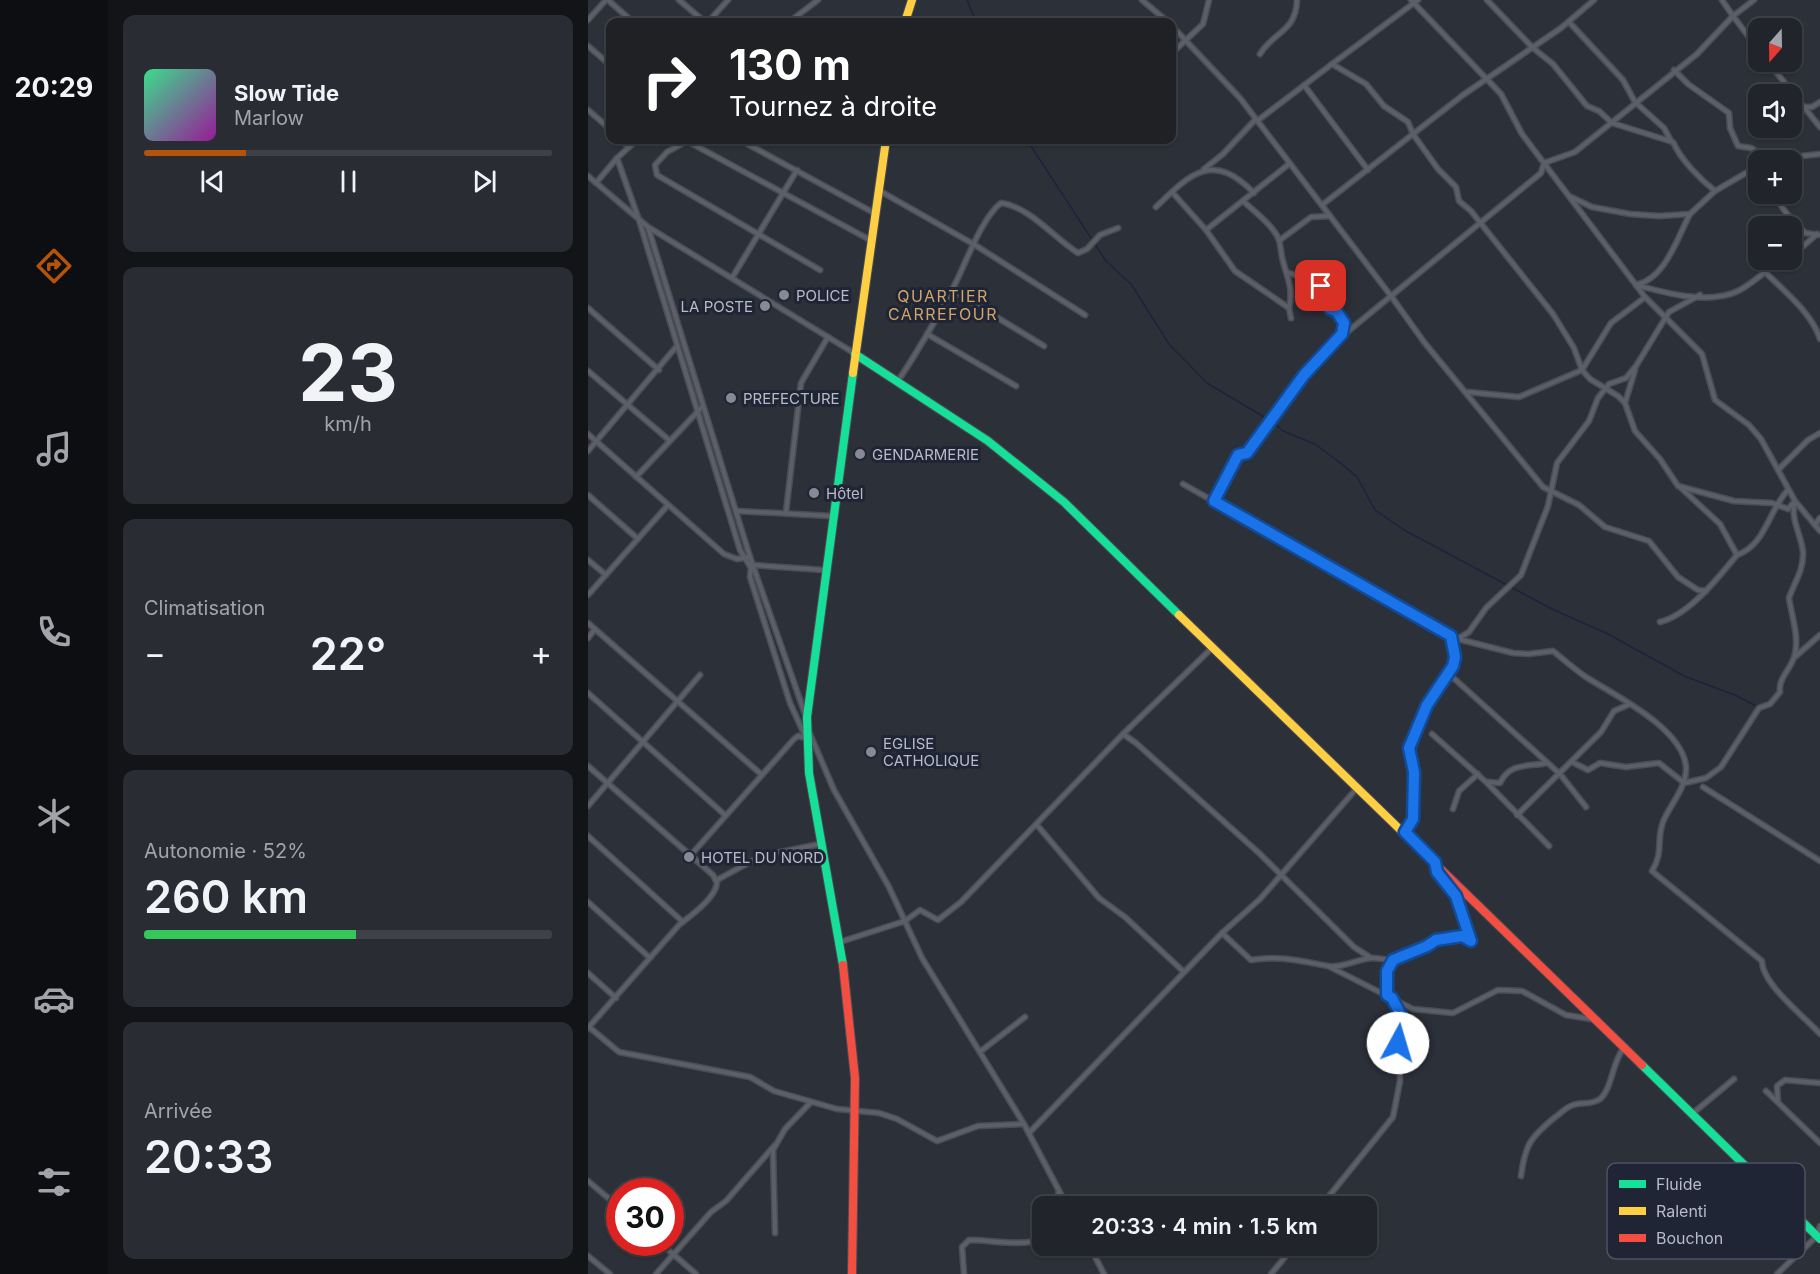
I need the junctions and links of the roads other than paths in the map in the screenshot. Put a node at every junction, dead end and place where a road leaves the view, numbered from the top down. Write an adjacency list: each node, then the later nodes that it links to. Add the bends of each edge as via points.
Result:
1 (607, 0): 15 (street); 21 (street)
2 (679, 0): 16 (street)
3 (728, 0): 17 (street)
4 (818, 0): 18 (street)
5 (912, 0): 19 (highway)
6 (1142, 0): 20 (street)
7 (1209, 0): 25 (street, via 1203,24)
8 (1297, 0): 29 (street, via 1297,12 1288,28)
9 (1487, 0): 27 (street)
10 (1594, 0): 22 (street)
11 (1722, 0): 14 (street)
12 (1754, 0): 14 (street)
13 (1414, 1): 31 (street); 34 (street)
14 (1733, 16): 24 (street); 32 (street, via 1704,48)
15 (628, 18)
16 (701, 18)
17 (710, 18)
18 (794, 18)
19 (906, 18)
20 (1163, 18)
21 (588, 20)
22 (1569, 22): 27 (street); 36 (street, via 1623,80)
23 (1176, 31): 25 (street)
24 (1748, 36)
25 (1186, 42): 28 (street); 40 (street)
26 (588, 46): 30 (street)
27 (1533, 48): 34 (street); 41 (street, via 1552,64 1587,106)
28 (1176, 50)
29 (1260, 54)
30 (606, 62)
31 (1332, 64): 35 (street); 44 (street, via 1366,84 1384,106 1408,122)
32 (1674, 70): 36 (street); 53 (street, via 1729,113 1738,146)
33 (1776, 72): 38 (street)
34 (1487, 79): 44 (street); 57 (street, via 1501,94 1522,134)
35 (1304, 85): 40 (street); 61 (street)
36 (1635, 102): 41 (street); 45 (street, via 1664,128)
37 (1820, 102): 38 (street, via 1812,108)
38 (1803, 107): 43 (street)
39 (588, 110): 42 (street)
40 (1256, 120): 58 (street); 60 (street)
41 (1612, 123): 45 (street); 57 (street, via 1575,152)
42 (606, 126)
43 (1820, 127)
44 (1413, 134): 61 (street); 79 (street)
45 (1672, 141): 66 (street, via 1700,180)
46 (625, 144): 52 (street)
47 (632, 144): 52 (street)
48 (682, 144): 83 (street, via 667,152 656,165 657,175)
49 (692, 144): 69 (street)
50 (748, 144): 59 (street)
51 (885, 144): 65 (highway)
52 (628, 147): 56 (street)
53 (1755, 150)
54 (1820, 154): 55 (street)
55 (1802, 156)
56 (616, 158): 64 (street); 78 (street)
57 (1544, 163): 70 (street); 79 (street, via 1541,173)
58 (1289, 164): 68 (street); 73 (street)
59 (797, 170): 69 (street); 75 (street)
60 (1203, 170): 67 (street); 68 (street, via 1219,169 1234,174)
61 (1368, 170): 73 (street)
62 (1748, 172): 66 (street)
63 (588, 176): 64 (street)
64 (596, 183): 78 (street)
65 (879, 191): 75 (highway); 87 (street)
66 (1715, 191): 76 (street)
67 (1172, 192): 74 (street); 82 (street)
68 (1254, 193): 71 (street)
69 (782, 195): 83 (street); 86 (street)
70 (1570, 197): 76 (street, via 1592,207 1630,214); 94 (street)
71 (1243, 201): 82 (street); 85 (street, via 1273,228)
72 (1781, 204): 84 (street, via 1805,233)
73 (1322, 205): 77 (street)
74 (1156, 207)
75 (876, 214): 86 (highway)
76 (1690, 214): 94 (street, via 1670,255 1647,282)
77 (1330, 216): 85 (street, via 1311,217); 97 (street)
78 (639, 220): 80 (street); 109 (street)
79 (1480, 224): 97 (street); 113 (street, via 1553,314 1574,348)
80 (648, 227): 93 (street); 121 (street)
81 (1118, 228): 87 (street, via 1100,235 1078,253 1034,220 1001,203)
82 (1206, 230): 99 (street, via 1243,279)
83 (759, 232): 89 (street); 93 (street)
84 (1818, 235): 88 (street)
85 (1280, 240): 92 (street, via 1282,260)
86 (873, 241): 110 (highway)
87 (975, 245): 95 (street); 101 (street)
88 (1802, 248)
89 (820, 270)
90 (1768, 270): 91 (street)
91 (1765, 272): 96 (street, via 1737,291); 107 (street, via 1799,307)
92 (1289, 273): 99 (street); 105 (street, via 1319,277 1330,309 1344,323)
93 (732, 278): 106 (street)
94 (1635, 285): 96 (street, via 1674,295); 98 (street)
95 (952, 290): 104 (street); 108 (street)
96 (1700, 295): 102 (street)
97 (1391, 296): 105 (street); 118 (street)
98 (1645, 297): 102 (street); 113 (street, via 1611,323)
99 (1289, 308): 103 (street)
100 (588, 309): 112 (street)
101 (1085, 315)
102 (1666, 317): 111 (street); 128 (street, via 1702,354 1715,400 1749,425 1772,455)
103 (1291, 318)
104 (927, 334): 115 (street); 116 (street)
105 (1342, 334): 135 (street, via 1304,375 1247,453 1238,455)
106 (828, 337): 110 (street); 140 (street, via 801,383)
107 (1820, 339)
108 (1044, 346)
109 (677, 347): 112 (street); 122 (street)
110 (855, 354): 115 (highway); 141 (highway)
111 (1636, 366): 117 (street, via 1626,378); 120 (street)
112 (659, 370): 119 (street)
113 (1582, 370): 117 (street); 118 (street, via 1519,397)
114 (588, 371): 119 (street)
115 (898, 381): 162 (highway, via 1045,484)
116 (1016, 386)
117 (1606, 388): 120 (street); 133 (street, via 1589,421 1557,463)
118 (1467, 392): 133 (street, via 1536,479)
119 (627, 404): 125 (street); 126 (street)
120 (1625, 404): 131 (street, via 1635,431)
121 (703, 406): 122 (street); 139 (street)
122 (696, 412): 125 (street); 148 (street)
123 (1820, 433): 128 (street)
124 (588, 434): 126 (street)
125 (669, 440): 129 (street)
126 (597, 442): 127 (street); 129 (street)
127 (588, 451)
128 (1778, 470): 132 (street)
129 (636, 477): 137 (street)
130 (1183, 484): 135 (street)
131 (1678, 486): 138 (street, via 1734,501); 146 (street, via 1720,524)
132 (1788, 490): 136 (street); 138 (street)
133 (1553, 493): 153 (street, via 1579,505 1605,527 1649,541 1678,577); 161 (street, via 1521,575)
134 (588, 495): 145 (street)
135 (1214, 501): 159 (street)
136 (1795, 501): 138 (street, via 1788,509); 143 (street); 163 (street, via 1792,513 1803,553 1798,583 1789,598 1797,637)
137 (668, 506): 145 (street); 148 (street, via 724,554)
138 (1778, 506): 146 (street, via 1749,551)
139 (736, 511): 140 (street); 147 (street)
140 (786, 512): 141 (street)
141 (832, 516): 151 (highway)
142 (1820, 518): 143 (street)
143 (1815, 525): 144 (street)
144 (1820, 531)
145 (638, 539): 152 (street)
146 (1737, 555): 153 (street)
147 (750, 557): 148 (street); 150 (street)
148 (743, 559): 172 (street, via 751,568 750,577 790,703)
149 (588, 560): 152 (street)
150 (753, 565): 151 (street); 169 (street)
151 (825, 570): 169 (highway)
152 (606, 576): 154 (street)
153 (1706, 591): 155 (street)
154 (588, 595)
155 (1660, 622)
156 (588, 623): 157 (street)
157 (595, 629): 160 (street); 167 (street)
158 (1820, 635): 163 (street)
159 (1451, 636): 161 (street); 164 (street, via 1455,657)
160 (588, 638)
161 (1458, 639): 168 (street, via 1513,653 1552,651)
162 (1214, 646): 170 (street); 184 (highway)
163 (1795, 656): 182 (street, via 1778,683 1780,692 1770,704 1759,708 1722,767 1706,778)
164 (1448, 673): 175 (street); 191 (street, via 1427,705 1410,745 1413,819)
165 (700, 675): 167 (street)
166 (588, 693): 173 (street)
167 (679, 701): 173 (street); 179 (street)
168 (1630, 704): 174 (street, via 1614,711 1601,732); 182 (street, via 1659,723 1678,748 1686,766)
169 (807, 721): 172 (highway); 201 (street, via 834,790)
170 (1123, 734): 190 (street); 198 (street)
171 (1432, 734): 177 (street)
172 (807, 738): 179 (street, via 794,739); 193 (highway)
173 (643, 741): 180 (street); 188 (street)
174 (1572, 762): 178 (street); 182 (street, via 1588,770 1600,763 1626,767 1659,763)
175 (1548, 763): 178 (street); 181 (street, via 1520,765 1504,775 1500,783)
176 (588, 766): 180 (street)
177 (1478, 774): 181 (street); 187 (street, via 1459,791)
178 (1560, 774): 186 (street); 189 (street)
179 (762, 775): 188 (street)
180 (607, 782): 185 (street); 195 (street)
181 (1486, 782): 189 (street)
182 (1684, 783): 216 (street, via 1664,822 1660,854 1652,871 1762,961 1762,970 1774,988)
183 (1703, 786): 196 (street)
184 (1358, 788): 191 (highway); 198 (street)
185 (588, 806)
186 (1586, 807)
187 (1453, 809)
188 (725, 815): 195 (street)
189 (1517, 815): 194 (street)
190 (1036, 825): 201 (street, via 994,871 938,920 920,910); 209 (street, via 1099,898)
191 (1405, 832): 197 (highway)
192 (588, 836): 202 (street)
193 (820, 844): 199 (street, via 761,856); 204 (highway)
194 (1549, 846)
195 (690, 855): 199 (street)
196 (1820, 861)
197 (1435, 862): 207 (street, via 1437,872 1461,905 1471,941 1462,936 1436,940); 214 (highway)
198 (1282, 874): 203 (street); 206 (street)
199 (717, 879): 202 (street, via 715,892)
200 (588, 902): 205 (street)
201 (905, 921): 204 (street); 218 (street, via 927,967)
202 (683, 922): 205 (street)
203 (1222, 933): 208 (street, via 1251,960 1289,957); 209 (street)
204 (840, 942): 224 (highway)
205 (650, 958): 212 (street)
206 (1371, 958): 207 (street); 208 (street)
207 (1393, 960): 211 (street, via 1387,971)
208 (1330, 967): 211 (street)
209 (1184, 972): 227 (street)
210 (588, 973): 212 (street)
211 (1389, 997): 214 (street, via 1413,1009 1454,1012 1498,990 1522,991 1566,1015); 237 (street, via 1407,1027 1398,1043 1400,1081 1393,1117)
212 (616, 998): 215 (street)
213 (1025, 1017): 218 (street)
214 (1595, 1020): 217 (highway)
215 (588, 1027): 222 (street, via 619,1052 750,1077 774,1091)
216 (1820, 1034)
217 (1624, 1048): 225 (highway); 231 (street, via 1601,1098 1570,1106 1533,1136 1526,1148)
218 (981, 1051): 226 (street)
219 (1734, 1079): 225 (street)
220 (1820, 1083): 223 (street, via 1785,1080 1776,1086)
221 (1766, 1091): 223 (street)
222 (811, 1102): 224 (street); 229 (street)
223 (1778, 1102): 228 (street)
224 (856, 1112): 226 (street, via 897,1119 937,1141 978,1126); 254 (highway)
225 (1692, 1114): 230 (highway)
226 (1024, 1124): 227 (street)
227 (1029, 1133): 233 (street)
228 (1820, 1143)
229 (775, 1145): 240 (street); 242 (street)
230 (1742, 1163)
231 (1521, 1176)
232 (588, 1181): 234 (street)
233 (1059, 1191): 235 (street); 236 (street)
234 (606, 1196)
235 (1057, 1196)
236 (1062, 1196)
237 (1329, 1196)
238 (1805, 1224): 241 (highway)
239 (1820, 1226): 241 (street)
240 (775, 1233)
241 (1818, 1237): 244 (street)
242 (684, 1241)
243 (1032, 1242): 255 (street, via 969,1240 962,1247)
244 (1805, 1249)
245 (588, 1256): 251 (street)
246 (670, 1256): 252 (street)
247 (674, 1256): 253 (street)
248 (1095, 1256): 256 (street)
249 (1286, 1256): 257 (street)
250 (1794, 1259): 258 (street)
251 (610, 1274)
252 (657, 1274)
253 (696, 1274)
254 (852, 1274)
255 (964, 1274)
256 (1104, 1274)
257 (1271, 1274)
258 (1777, 1274)

